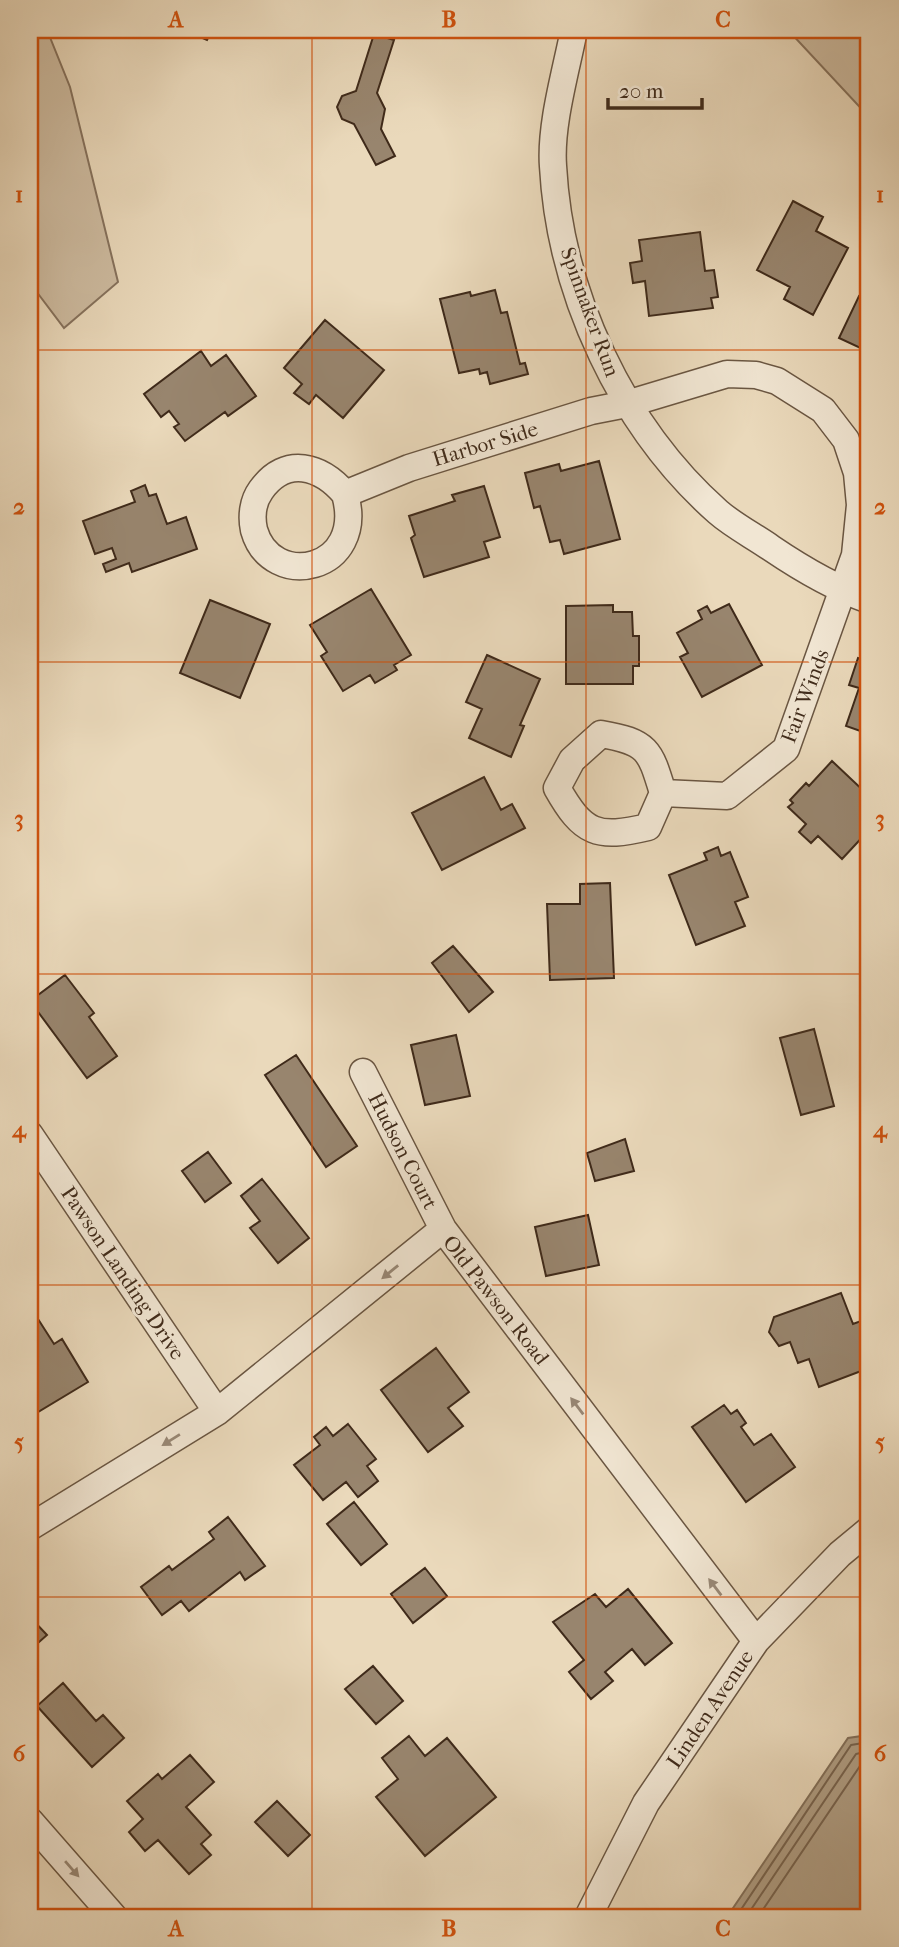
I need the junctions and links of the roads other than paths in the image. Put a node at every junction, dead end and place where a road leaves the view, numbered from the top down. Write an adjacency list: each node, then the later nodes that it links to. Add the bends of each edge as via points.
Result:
1 (574, 30): 2 (street, Spinnaker Run, via 552,163 559,221 572,275 601,356)
2 (627, 404): 3 (street, Harbor Side, via 421,464); 4 (street, Spinnaker Run, via 719,513); 4 (street, Harbor Side, via 727,374 777,381 823,410 846,440 857,473 860,505 855,555)
3 (345, 494)
4 (843, 591): 5 (street, Spinnaker Run); 6 (street, Fair Winds, via 786,749 726,796)
5 (869, 600)
6 (663, 793)
7 (363, 1072): 9 (street, Hudson Court)
8 (30, 1135): 10 (street, Pawson Landing Drive)
9 (443, 1229): 10 (street, Old Pawson Road, one-way to 10); 13 (street, Old Pawson Road, one-way to 9)
10 (216, 1412): 11 (street, Old Pawson Road, one-way to 11)
11 (30, 1527)
12 (869, 1530): 13 (street, Linden Avenue)
13 (756, 1642): 16 (street, Linden Avenue, via 646,1803)
14 (30, 1821): 15 (street, one-way to 15)
15 (114, 1917)
16 (588, 1917)

